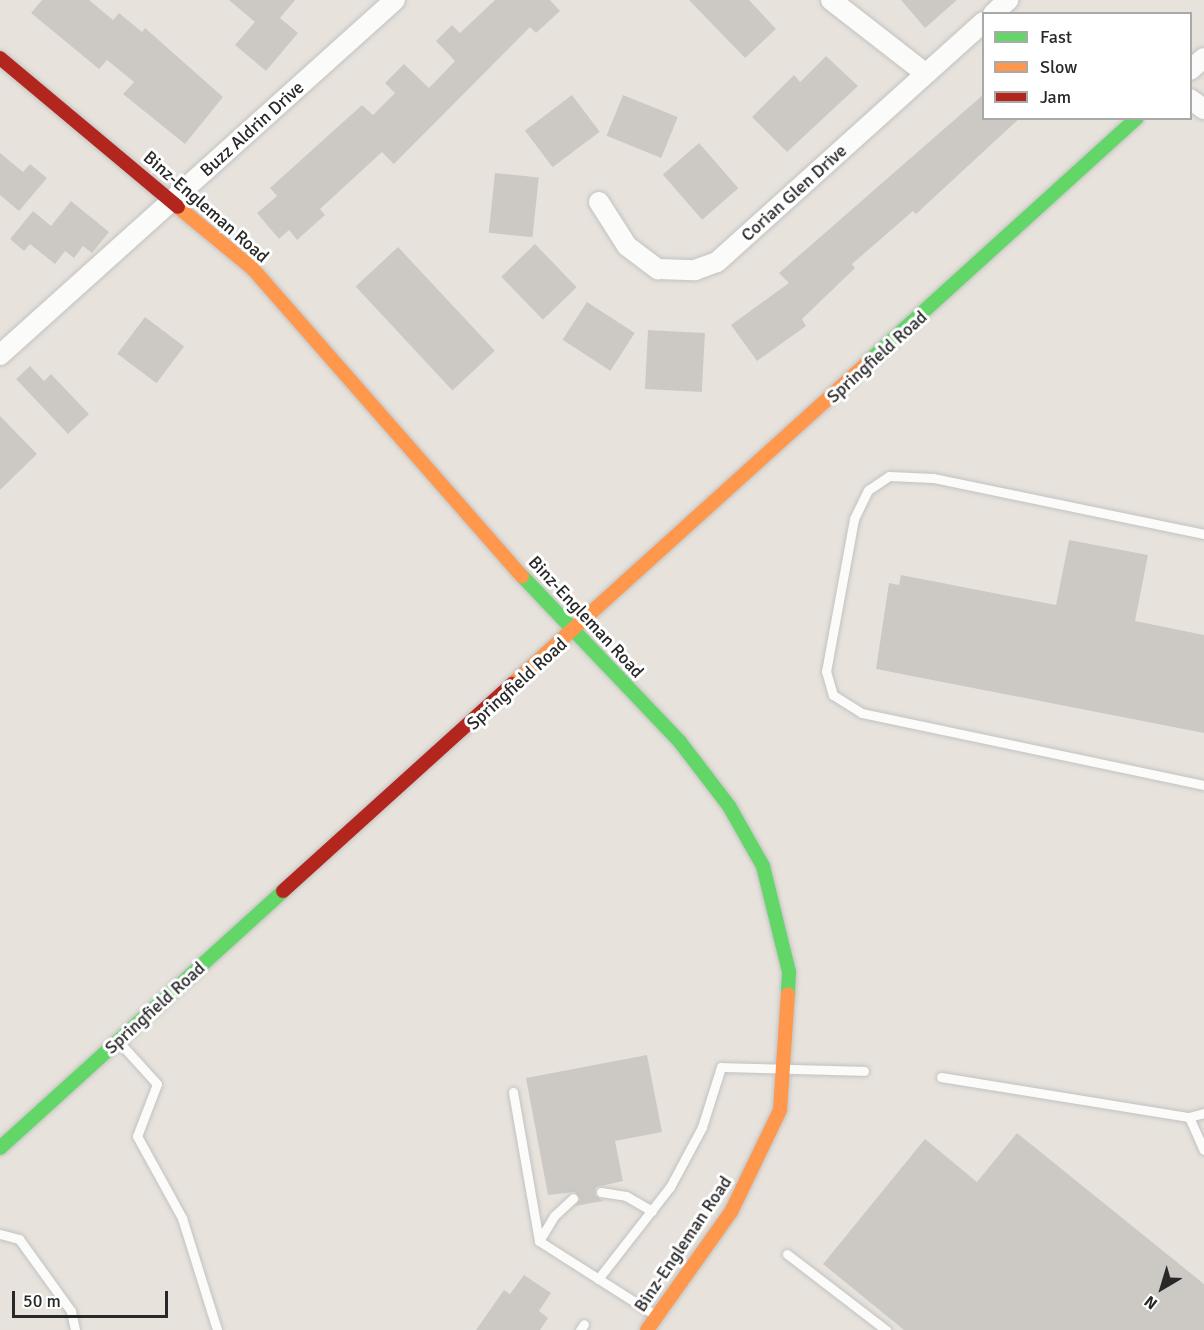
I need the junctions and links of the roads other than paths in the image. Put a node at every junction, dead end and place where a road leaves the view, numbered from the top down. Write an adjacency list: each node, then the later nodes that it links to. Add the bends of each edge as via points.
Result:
1 (831, 0): 9 (street)
2 (1008, 0): 4 (street)
3 (383, 4): 13 (street, Buzz Aldrin Drive)
4 (995, 12)
5 (982, 24): 9 (street, Corian Glen Drive)
6 (0, 58): 13 (street, Binz-Engleman Road)
7 (1204, 58): 8 (street)
8 (1192, 69)
9 (926, 74): 14 (street, Corian Glen Drive, via 717,262 695,270 658,269 627,246)
10 (1192, 100): 11 (street)
11 (1204, 109)
12 (1135, 120): 17 (street, Springfield Road)
13 (172, 201): 15 (street, Buzz Aldrin Drive); 17 (street, Binz-Engleman Road, via 252,268)
14 (600, 202)
15 (0, 354)
16 (1204, 534): 18 (lane, via 933,478 889,476 868,490 854,519 825,671 833,695 862,713)
17 (573, 634): 19 (street, Springfield Road); 20 (street, Binz-Engleman Road, via 702,770 763,866 789,972)
18 (1204, 785)
19 (119, 1041): 26 (street, Springfield Road); 37 (lane, via 157,1084 137,1136 182,1218)
20 (786, 1068): 21 (lane); 30 (lane, via 721,1067 702,1127); 35 (street, Binz-Engleman Road, via 780,1110 753,1172 731,1212)
21 (864, 1071)
22 (941, 1077): 25 (lane)
23 (513, 1092): 32 (lane)
24 (1204, 1113): 25 (lane)
25 (1190, 1117): 27 (lane)
26 (0, 1148)
27 (1204, 1150)
28 (601, 1192): 30 (lane, via 626,1196)
29 (573, 1198): 32 (lane, via 554,1216)
30 (652, 1211): 34 (lane)
31 (0, 1234): 36 (lane, via 19,1239 71,1311)
32 (539, 1241): 34 (lane)
33 (787, 1254): 39 (lane)
34 (598, 1278): 35 (lane)
35 (655, 1315): 38 (street, Binz-Engleman Road)
36 (75, 1330)
37 (218, 1330)
38 (647, 1330)
39 (886, 1330)

